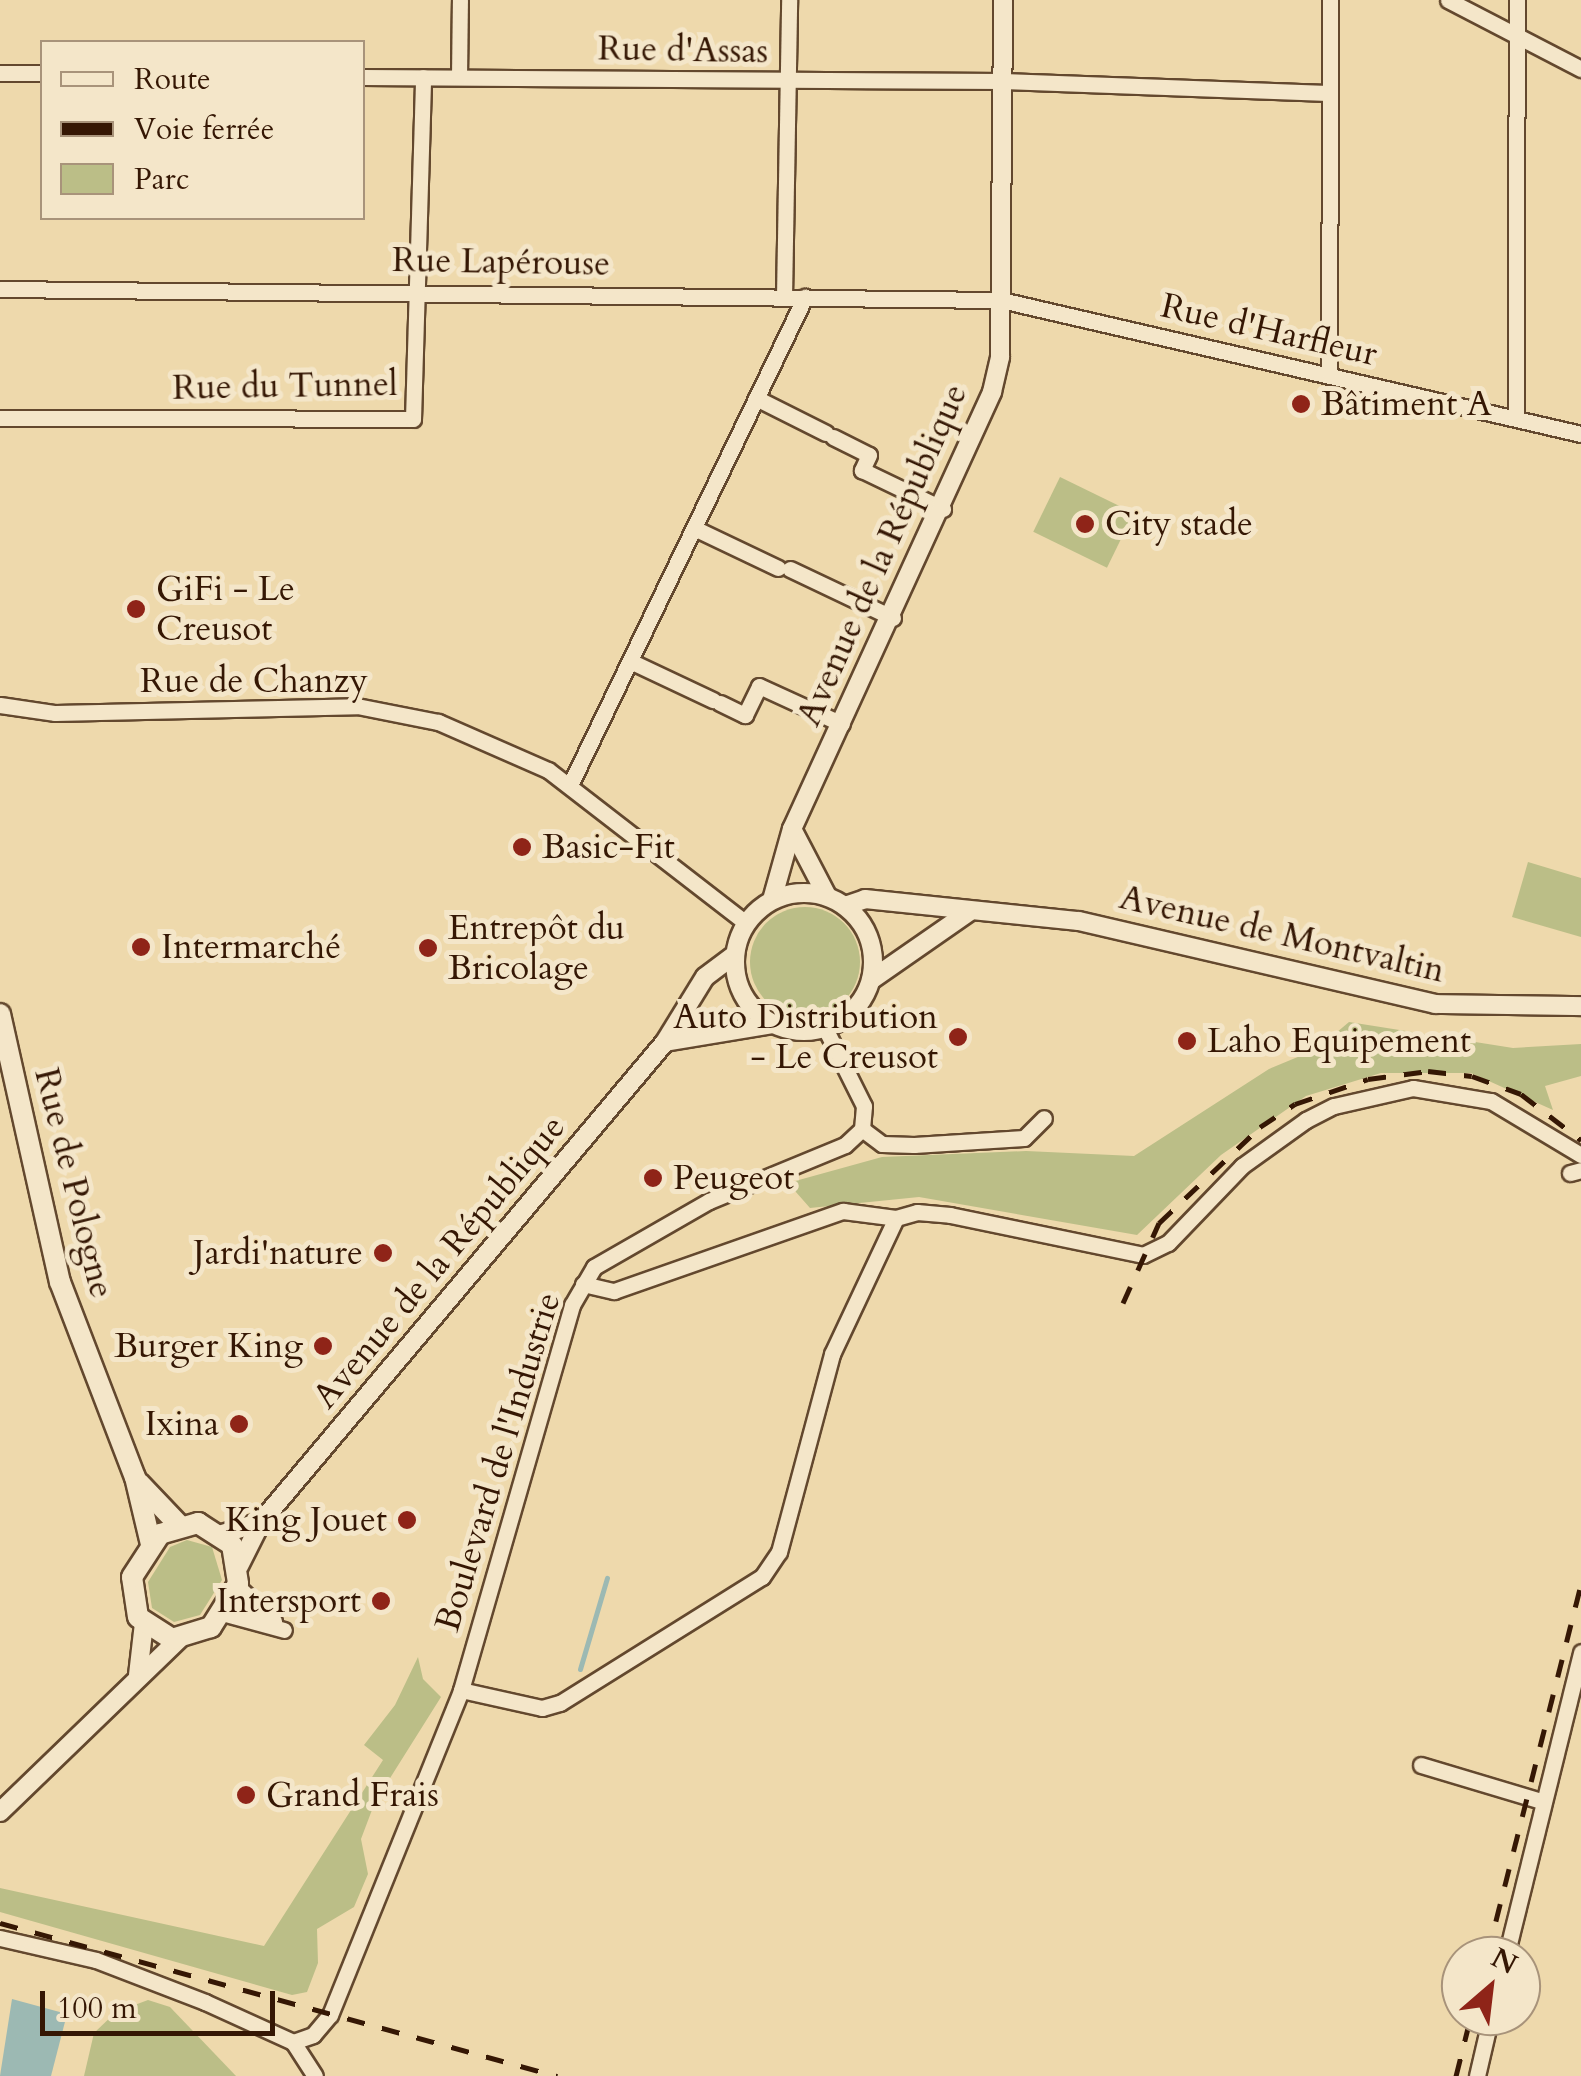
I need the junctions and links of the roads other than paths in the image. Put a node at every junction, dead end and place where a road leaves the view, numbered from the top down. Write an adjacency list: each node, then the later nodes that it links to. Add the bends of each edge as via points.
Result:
1 (460, 0): 13 (street)
2 (789, 0): 14 (street)
3 (1003, 0): 15 (street, Avenue de la République)
4 (1330, 0): 16 (street)
5 (1448, 0): 7 (street)
6 (1516, 0): 7 (street)
7 (1513, 34): 8 (street); 25 (street)
8 (1581, 69)
9 (0, 73): 10 (street)
10 (40, 73)
11 (365, 76): 12 (street, Rue d'Assas)
12 (423, 77): 13 (street, Rue d'Assas); 18 (street, Rue du Tunnel)
13 (459, 78): 14 (street, Rue d'Assas)
14 (789, 81): 15 (street, Rue d'Assas); 19 (street)
15 (1003, 81): 16 (street, Rue d'Assas); 21 (street, Avenue de la République)
16 (1328, 93): 22 (street)
17 (0, 289): 18 (street, Rue Lapérouse)
18 (419, 291): 19 (street, Rue Lapérouse); 24 (street, Rue du Tunnel, via 413,419)
19 (784, 296): 20 (street, Rue Lapérouse)
20 (805, 297): 21 (street, Rue Lapérouse); 23 (street)
21 (1001, 300): 22 (street, Rue d'Harfleur); 27 (street, Avenue de la République, via 992,392)
22 (1329, 373): 25 (street, Rue d'Harfleur)
23 (756, 398): 27 (street, via 869,455 862,470); 28 (street)
24 (0, 418)
25 (1516, 418): 26 (street, Rue d'Harfleur)
26 (1581, 434)
27 (943, 508): 29 (street, Avenue de la République)
28 (694, 528): 29 (street); 30 (street)
29 (893, 618): 32 (street, Avenue de la République)
30 (630, 661): 32 (street, via 744,715 758,686); 33 (street)
31 (0, 704): 33 (street, Rue de Chanzy, via 55,713 357,706 474,736)
32 (842, 724): 34 (street, Avenue de la République)
33 (570, 786): 39 (street, Rue de Chanzy)
34 (792, 829): 35 (street); 36 (street, Avenue de la République)
35 (826, 896): 36 (street); 37 (street)
36 (772, 900): 39 (street)
37 (845, 906): 38 (street, Avenue de Montvaltin, via 864,899); 41 (street, via 870,939)
38 (968, 912): 41 (street); 42 (street, Avenue de Montvaltin, via 1079,921 1435,1004)
39 (746, 923): 40 (street)
40 (734, 955): 44 (street, via 742,995); 46 (street, Avenue de la République, via 705,977)
41 (871, 980): 45 (street, via 862,1001)
42 (1581, 1006)
43 (0, 1014): 52 (main road, Rue de Pologne, via 60,1282)
44 (772, 1024): 45 (street); 46 (street)
45 (826, 1028): 48 (street, via 864,1106)
46 (665, 1042): 53 (street, Avenue de la République)
47 (1044, 1118): 48 (street, via 1024,1138 914,1146 882,1144)
48 (862, 1129): 51 (street, Boulevard de l'Industrie, via 844,1145 709,1201 594,1267)
49 (1581, 1155): 50 (street, via 1491,1101 1413,1088 1334,1106 1306,1120 1242,1166 1168,1243 1143,1255 950,1215)
50 (896, 1218): 51 (street, via 844,1211 614,1291); 63 (street, via 832,1354 779,1552 762,1577 560,1703 542,1708)
51 (584, 1284): 63 (street, Boulevard de l'Industrie, via 572,1305)
52 (134, 1478): 54 (main road, Rue de Pologne); 56 (main road, Rue de Pologne)
53 (260, 1522): 55 (street); 57 (street, Avenue de la République)
54 (179, 1524): 55 (main road, via 198,1523); 56 (main road)
55 (222, 1534): 57 (main road)
56 (151, 1544): 59 (main road, via 130,1590)
57 (238, 1576): 58 (main road); 58 (street, via 284,1630)
58 (222, 1612): 60 (main road, via 199,1634)
59 (144, 1623): 60 (main road); 62 (street)
60 (179, 1639): 62 (street)
61 (1581, 1652): 65 (street)
62 (138, 1676): 66 (street)
63 (461, 1690): 70 (street, Boulevard de l'Industrie, via 330,2015 314,2035)
64 (1421, 1765): 65 (street)
65 (1544, 1802): 67 (street)
66 (0, 1812)
67 (1511, 1936)
68 (0, 1938): 70 (street, via 96,1960)
69 (1487, 2036): 72 (street)
70 (292, 2042): 71 (street)
71 (315, 2076)
72 (1477, 2076)

